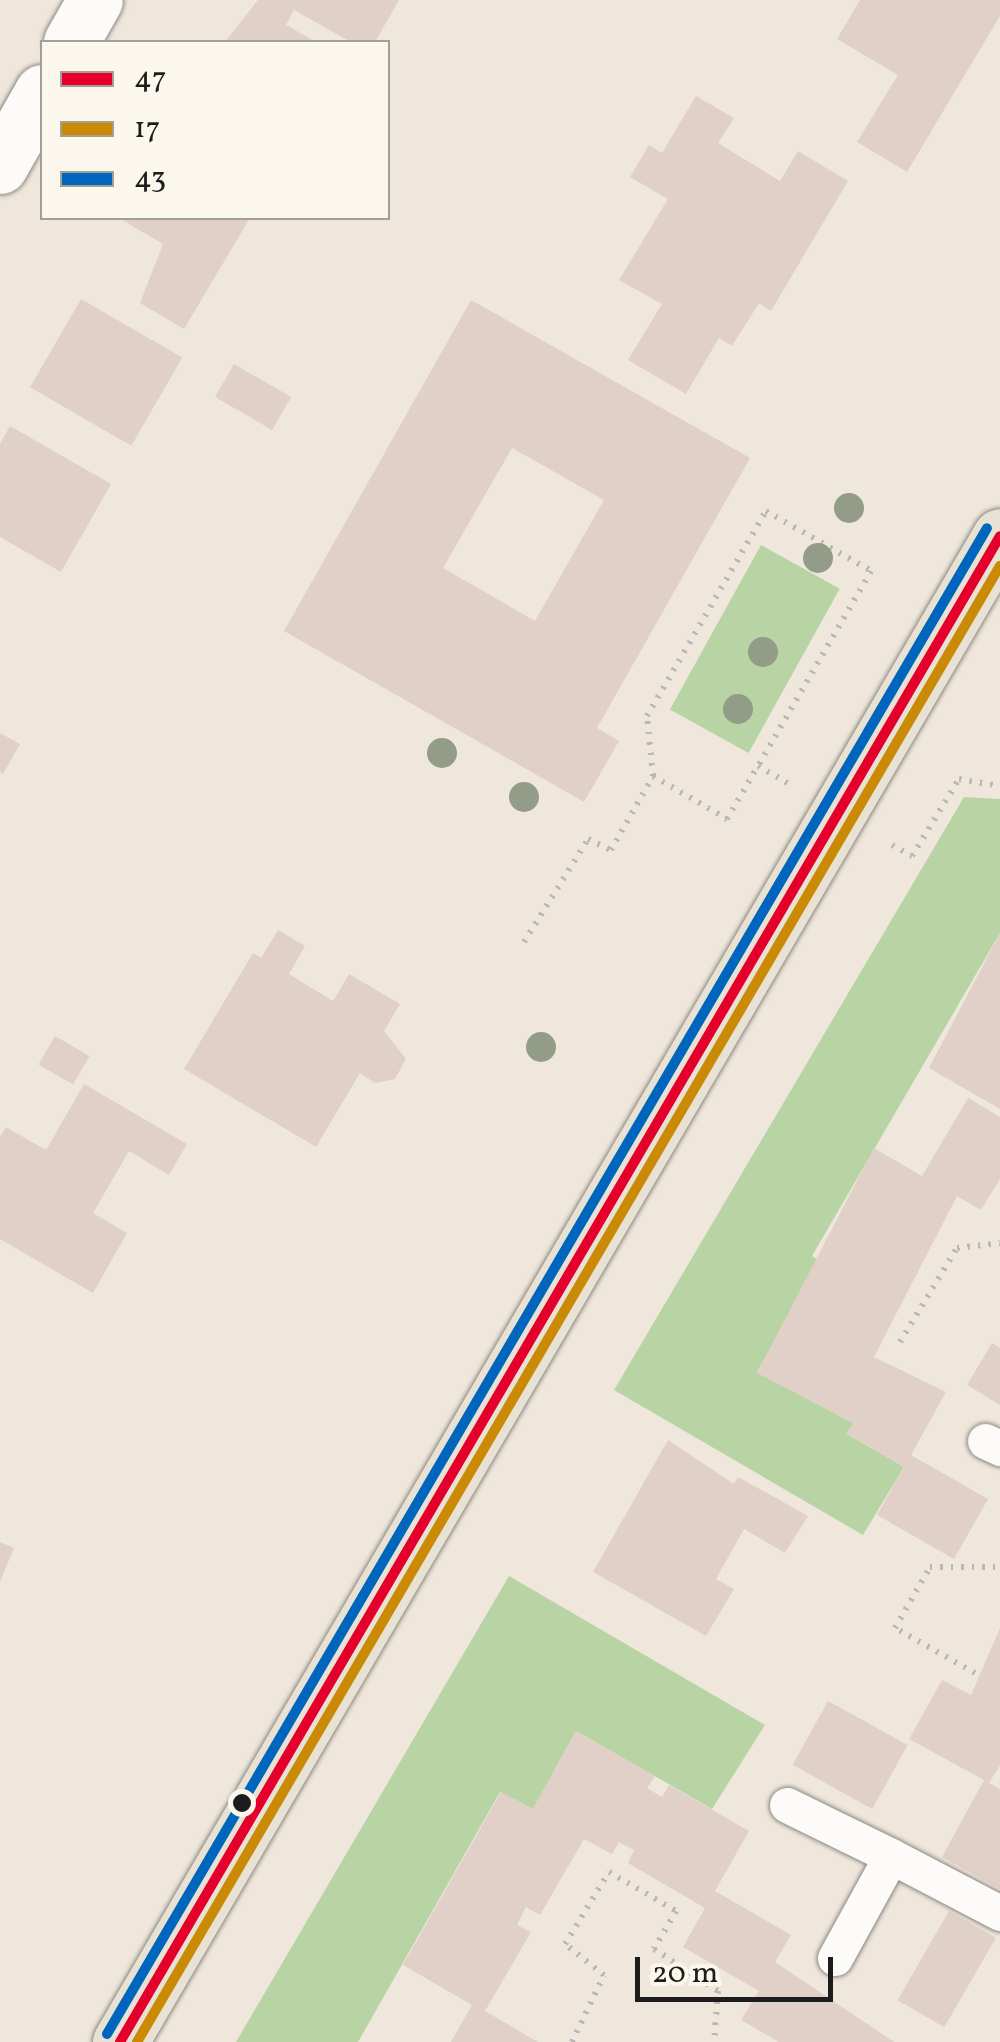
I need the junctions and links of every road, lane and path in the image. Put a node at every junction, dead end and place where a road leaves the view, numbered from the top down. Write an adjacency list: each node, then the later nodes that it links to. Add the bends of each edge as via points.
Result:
1 (96, 0): 2 (street)
2 (72, 40)
3 (40, 96): 4 (street)
4 (0, 166)
5 (1000, 536): 9 (main road)
6 (758, 766): 7 (path, via 727,819); 7 (path, via 872,571 766,511 647,716); 9 (path)
7 (653, 776): 10 (path, via 611,850 588,839)
8 (1000, 786): 9 (path, via 959,779 912,856)
9 (836, 814): 19 (main road)
10 (524, 942)
11 (1000, 1242): 12 (path, via 957,1248)
12 (900, 1342)
13 (1000, 1567): 14 (path, via 930,1567 895,1628)
14 (975, 1674)
15 (786, 1805): 16 (lane)
16 (890, 1856): 17 (lane); 18 (lane)
17 (1000, 1913)
18 (835, 1958)
19 (120, 2042)
20 (572, 2042): 21 (path, via 604,1976 565,1944 609,1872 676,1911 654,1949 718,1991)
21 (714, 2042)

